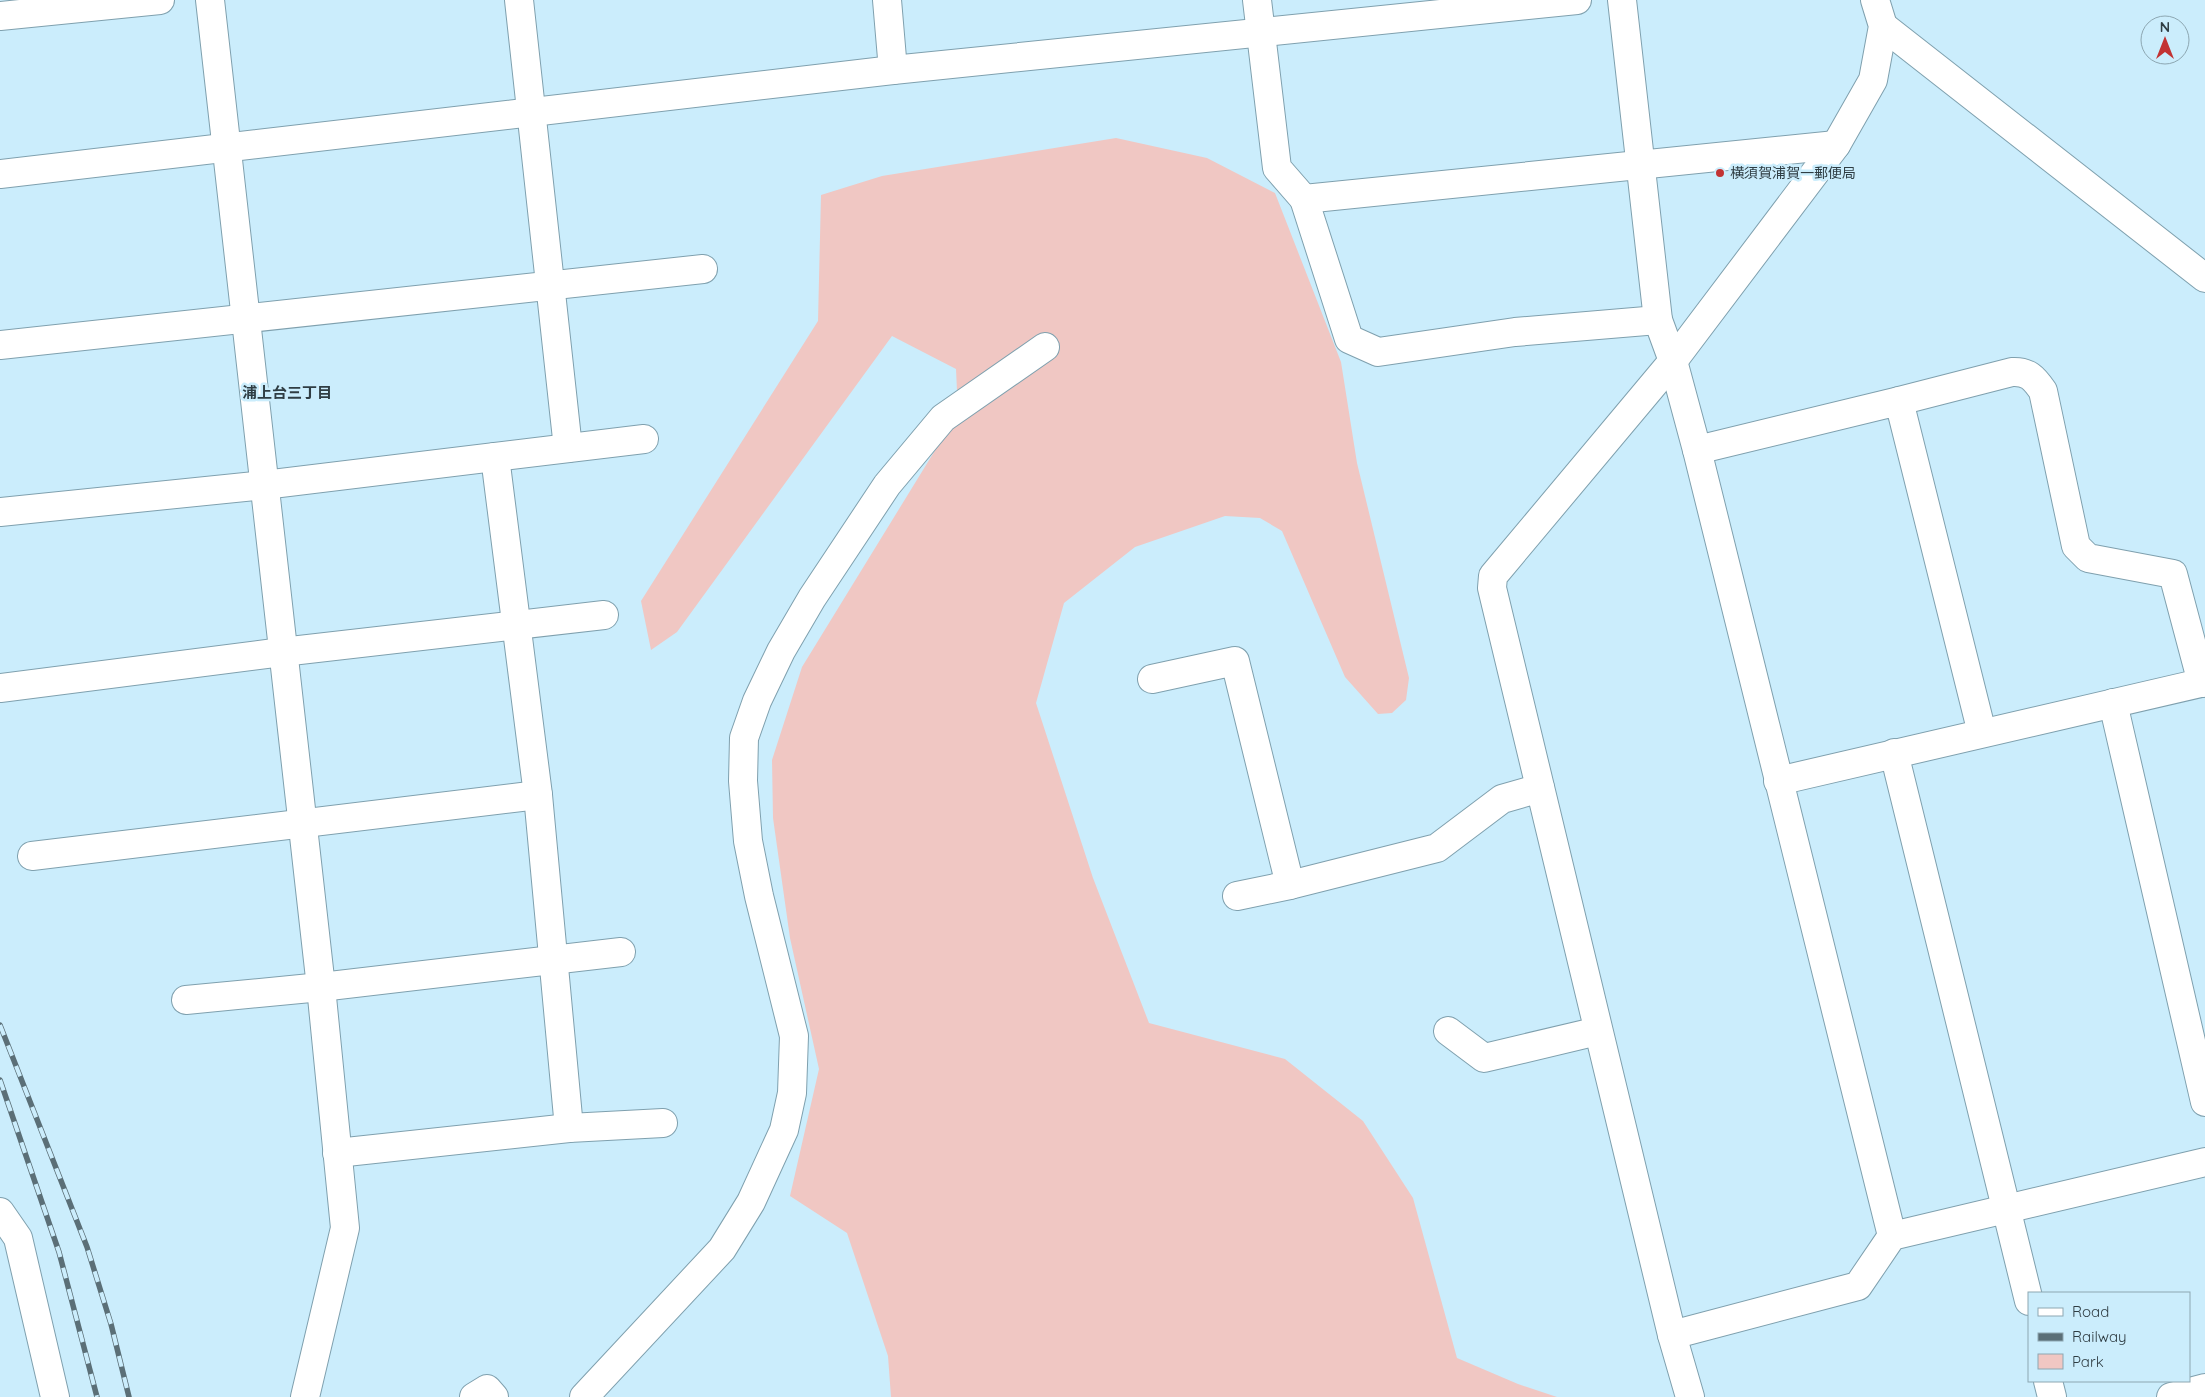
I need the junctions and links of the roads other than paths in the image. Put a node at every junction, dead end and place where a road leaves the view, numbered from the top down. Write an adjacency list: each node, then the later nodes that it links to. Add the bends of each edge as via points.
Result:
1 (160, 0): 9 (street)
2 (210, 0): 15 (street)
3 (519, 0): 13 (street)
4 (887, 0): 12 (street)
5 (1257, 0): 11 (street)
6 (1578, 0): 11 (street)
7 (1622, 0): 16 (street)
8 (1875, 0): 10 (street)
9 (0, 16)
10 (1883, 26): 14 (street, via 1874,80); 20 (street)
11 (1260, 32): 12 (street); 18 (street, via 1277,168)
12 (893, 70): 13 (street)
13 (531, 112): 15 (street); 21 (street)
14 (1836, 145): 16 (street); 26 (street)
15 (226, 147): 17 (street); 22 (street)
16 (1640, 166): 18 (street); 23 (street)
17 (0, 174)
18 (1304, 199): 23 (street, via 1349,339 1378,352 1515,332)
19 (703, 269): 21 (street)
20 (2205, 278)
21 (550, 286): 22 (street); 29 (street)
22 (245, 318): 24 (street); 32 (street)
23 (1658, 320): 26 (street)
24 (0, 344)
25 (1045, 347): 72 (street, via 943,418 888,485 817,590 781,651 757,701 744,738 743,781 748,841 759,896 794,1036 792,1093 784,1130 750,1202 722,1249)
26 (1673, 361): 30 (street); 44 (street, via 1493,576 1492,588)
27 (1899, 401): 30 (street); 38 (street, via 2012,372 2028,374 2036,380 2043,391 2076,546 2088,558 2173,574); 41 (street)
28 (644, 439): 29 (street)
29 (568, 448): 31 (street)
30 (1697, 450): 43 (street)
31 (495, 457): 32 (street); 35 (street)
32 (264, 485): 33 (street); 36 (street)
33 (0, 512)
34 (604, 615): 35 (street)
35 (515, 627): 36 (street); 45 (street)
36 (282, 652): 39 (street); 46 (street)
37 (1152, 679): 48 (street, via 1235,661)
38 (2204, 682): 40 (street)
39 (0, 688)
40 (2113, 703): 41 (street); 56 (street)
41 (1982, 733): 42 (street)
42 (1894, 753): 43 (street); 61 (street)
43 (1778, 781): 63 (street)
44 (1540, 788): 48 (street, via 1502,799 1437,848); 55 (street)
45 (538, 794): 46 (street); 51 (street)
46 (301, 823): 47 (street); 52 (street)
47 (32, 856)
48 (1290, 885): 49 (street)
49 (1237, 896)
50 (621, 952): 51 (street)
51 (552, 960): 52 (street); 58 (street)
52 (321, 987): 53 (street); 59 (street)
53 (186, 1000)
54 (1448, 1031): 55 (street, via 1484,1058)
55 (1598, 1031): 65 (street)
56 (2205, 1102)
57 (663, 1123): 58 (street)
58 (569, 1128): 59 (street)
59 (337, 1153): 69 (street, via 345,1228)
60 (2205, 1162): 61 (street)
61 (2006, 1210): 63 (street); 64 (street)
62 (0, 1212): 68 (street, via 18,1238)
63 (1892, 1236): 65 (street, via 1858,1286)
64 (2028, 1297)
65 (1672, 1335): 73 (street)
66 (2048, 1382): 74 (street)
67 (2205, 1388): 75 (street)
68 (55, 1397)
69 (305, 1397)
70 (474, 1397): 71 (street, via 487,1389)
71 (494, 1397)
72 (584, 1397)
73 (1690, 1397)
74 (2052, 1397)
75 (2171, 1397)

